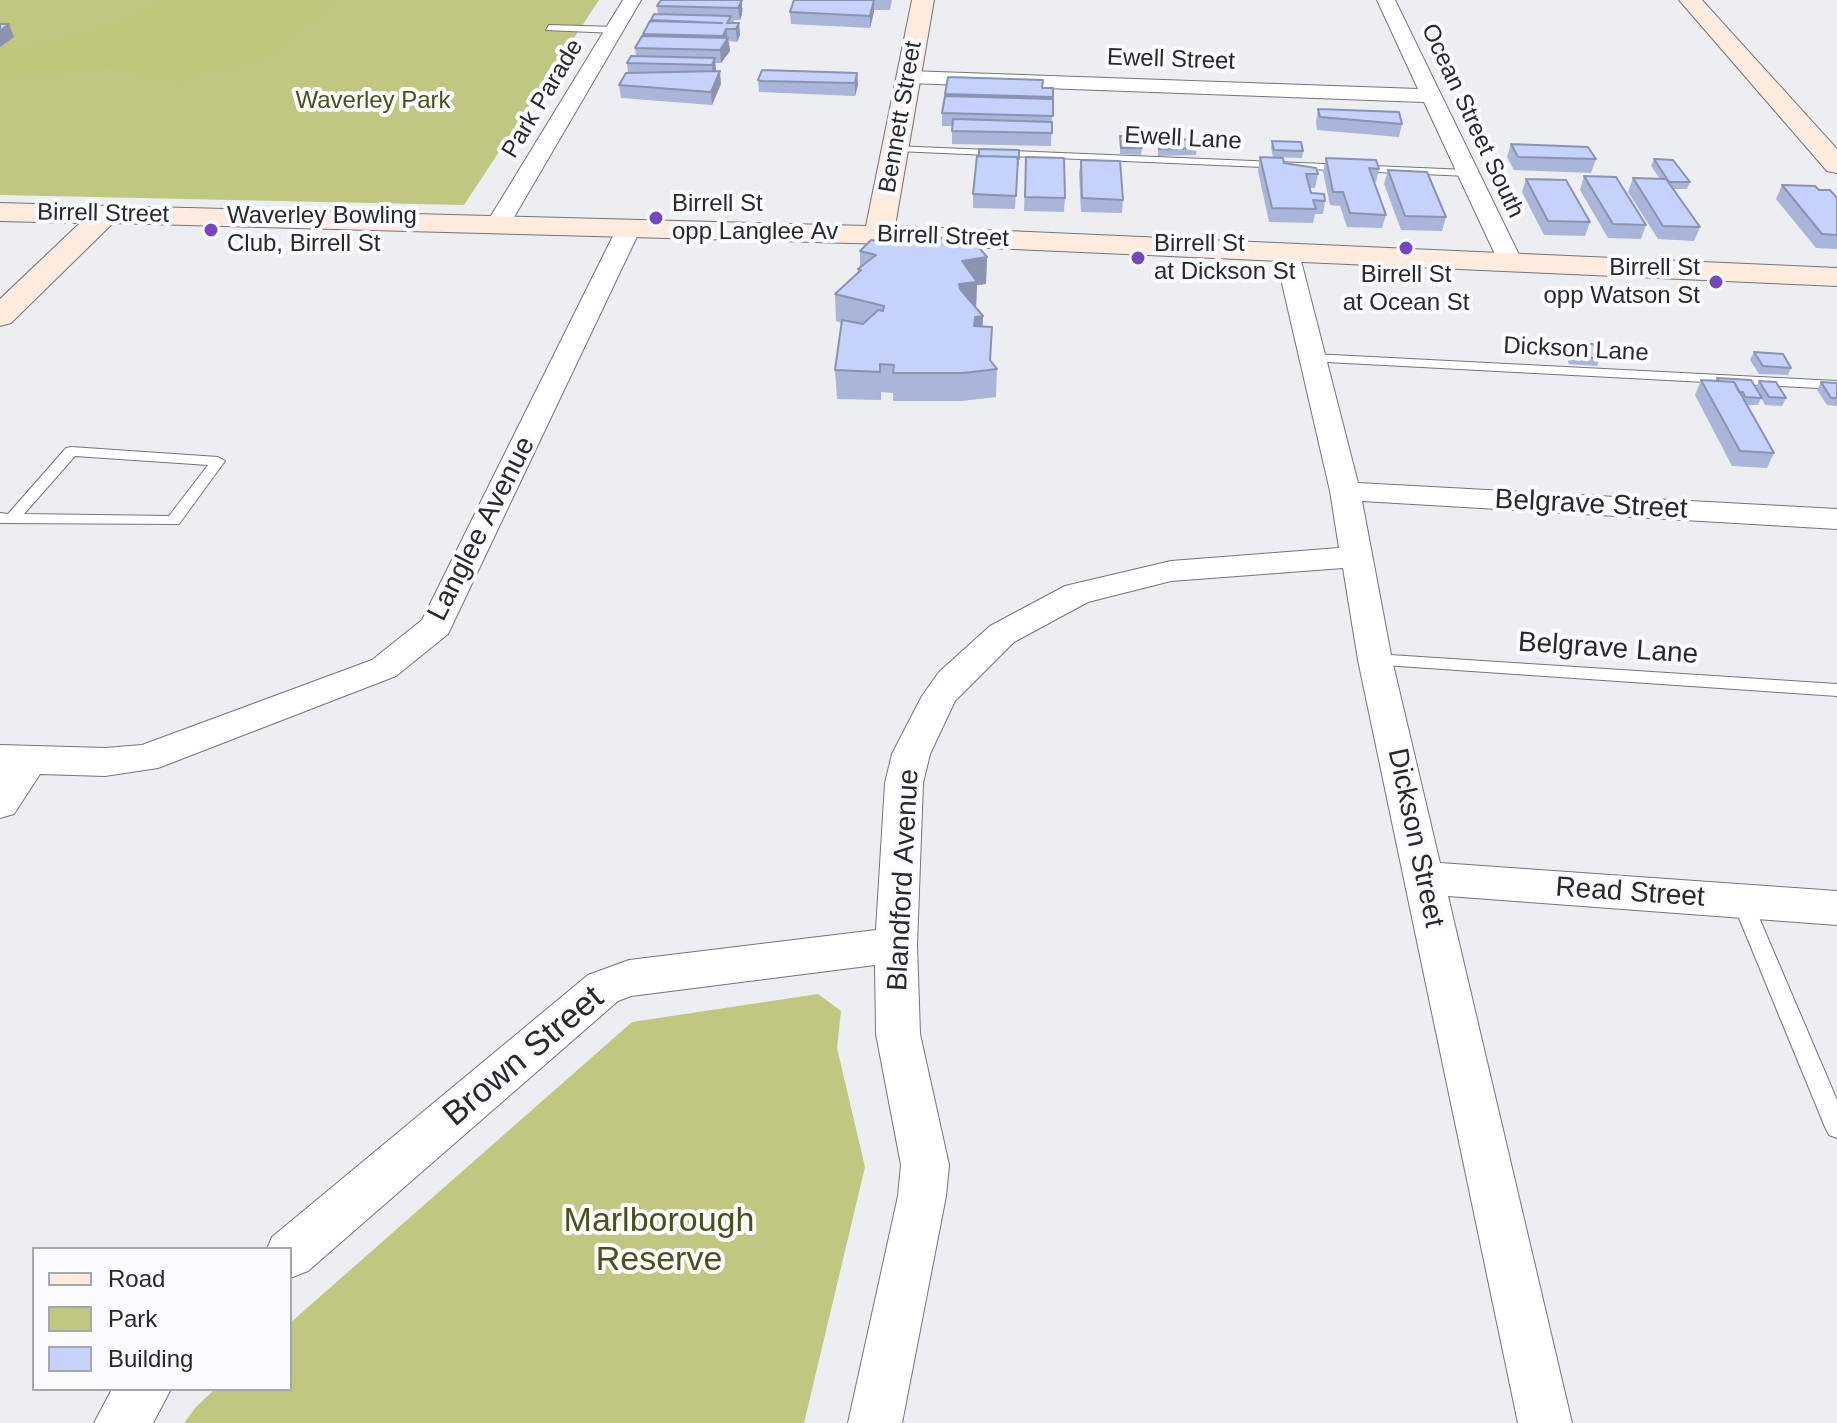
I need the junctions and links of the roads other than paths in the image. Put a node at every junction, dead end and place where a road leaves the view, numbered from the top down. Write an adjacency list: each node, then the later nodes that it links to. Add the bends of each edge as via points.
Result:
1 (632, 0): 6 (street, Park Parade)
2 (923, 0): 7 (main road, Bennett Street)
3 (1386, 0): 8 (street, Ocean Street South)
4 (1690, 0): 10 (main road)
5 (549, 28): 6 (lane)
6 (615, 30): 14 (street, Park Parade)
7 (909, 77): 8 (street, Ewell Street); 9 (main road, Bennett Street)
8 (1431, 96): 11 (street, Ocean Street South)
9 (897, 148): 11 (lane, Ewell Lane); 16 (main road, Bennett Street)
10 (1837, 165)
11 (1468, 173): 18 (street, Ocean Street South)
12 (0, 212): 13 (main road, Birrell Street)
13 (106, 214): 14 (main road, Birrell Street); 20 (main road)
14 (498, 224): 15 (main road, Birrell Street)
15 (629, 228): 16 (main road, Birrell Street); 29 (street, Langlee Avenue, via 436,626 406,653 384,668 145,758)
16 (879, 235): 17 (main road, Birrell Street)
17 (1287, 253): 18 (main road, Birrell Street); 21 (street, Dickson Street)
18 (1511, 263): 19 (main road, Birrell Street)
19 (1837, 277)
20 (0, 316)
21 (1313, 358): 22 (lane, Dickson Lane); 23 (street, Dickson Street)
22 (1837, 385)
23 (1345, 491): 25 (street, Belgrave Street); 26 (street, Dickson Street)
24 (6, 519): 24 (lane, via 173,521 218,461 71,451)
25 (1837, 519)
26 (1357, 557): 27 (street, Dickson Street); 34 (street, Blandford Avenue, via 1202,568 1105,585 1052,605 989,645 940,696 911,754 904,783)
27 (1375, 660): 28 (lane, Belgrave Lane); 31 (street, Dickson Street)
28 (1837, 690)
29 (15, 760): 30 (street)
30 (0, 804)
31 (1424, 878): 32 (street, Read Street); 40 (street, Dickson Street)
32 (1742, 901): 33 (street, Read Street); 35 (lane)
33 (1837, 908)
34 (896, 945): 36 (street, Brown Street, via 629,978 603,988); 39 (street, Blandford Avenue, via 898,1034 925,1165)
35 (1837, 1127)
36 (292, 1252)
37 (143, 1391): 38 (street)
38 (121, 1423)
39 (875, 1423)
40 (1545, 1423)

